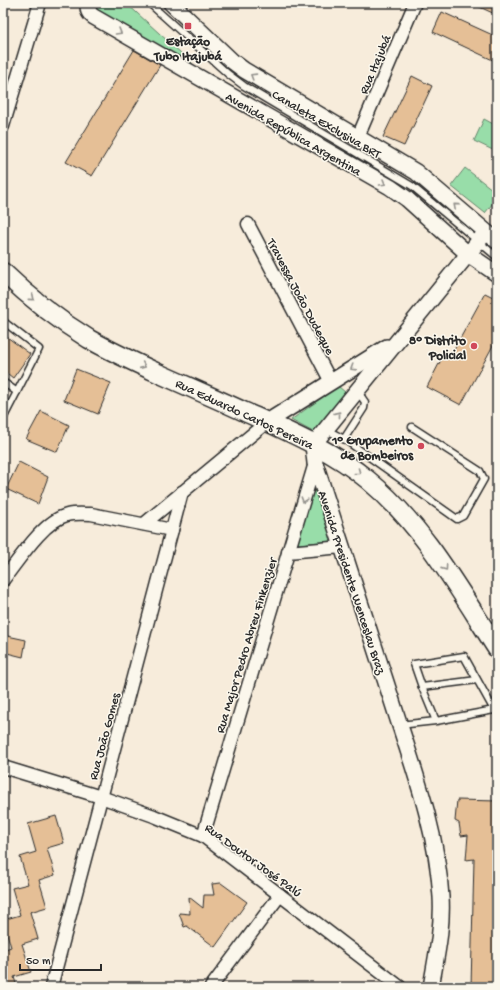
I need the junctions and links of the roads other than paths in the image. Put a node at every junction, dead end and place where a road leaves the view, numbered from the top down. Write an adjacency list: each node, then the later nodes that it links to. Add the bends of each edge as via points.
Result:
1 (40, 3): 6 (street)
2 (88, 3): 10 (street, Avenida República Argentina, one-way to 10, via 89,14 399,193)
3 (149, 3): 9 (lane, Canaleta Exclusiva BRT, via 244,86 404,181)
4 (171, 3): 7 (street, one-way to 4, via 244,70)
5 (412, 4): 7 (street, Rua Itajubá)
6 (3, 126)
7 (358, 137): 9 (street, one-way to 7, via 416,172)
8 (248, 224): 17 (street, Travessa João Dudeque)
9 (487, 238): 10 (street); 11 (lane, Canaleta Exclusiva BRT)
10 (468, 254): 12 (street, Avenida República Argentina); 15 (street)
11 (497, 257)
12 (497, 274)
13 (4, 275): 21 (main road, Rua Eduardo Carlos Pereira, one-way to 21, via 48,311 90,339)
14 (3, 321): 19 (lane, via 39,349)
15 (398, 340): 17 (street, one-way to 17); 18 (street)
16 (3, 382): 19 (lane)
17 (331, 382): 21 (street)
18 (357, 390): 23 (street, one-way to 18); 24 (lane, via 365,402 364,408)
19 (18, 392): 20 (lane)
20 (3, 419)
21 (267, 422): 25 (main road, Rua Eduardo Carlos Pereira); 27 (street)
22 (412, 428): 24 (lane, via 480,471 484,479 463,516 457,519)
23 (325, 429): 24 (lane); 25 (street)
24 (344, 439)
25 (313, 445): 26 (street, Avenida Presidente Wenceslau Braz); 33 (main road, Rua Eduardo Carlos Pereira, one-way to 33, via 367,479 401,511 437,558)
26 (315, 463): 30 (street, Avenida Presidente Wenceslau Braz); 31 (street, Rua Major Pedro Abreu Finkenzier, one-way to 31)
27 (182, 492): 28 (street); 29 (street, Rua João Gomes)
28 (144, 524): 29 (street); 32 (street, via 79,513 56,519 46,527)
29 (172, 530): 39 (street, Rua João Gomes)
30 (342, 547): 31 (street); 37 (street, Avenida Presidente Wenceslau Braz)
31 (288, 552): 40 (street, Rua Major Pedro Abreu Finkenzier)
32 (3, 580)
33 (497, 649)
34 (477, 680): 35 (lane); 35 (lane, via 464,656 414,664); 36 (lane, via 494,710)
35 (422, 687): 36 (lane)
36 (436, 721): 37 (lane)
37 (400, 725): 45 (street, Avenida Presidente Wenceslau Braz, via 429,819 440,878 442,900)
38 (3, 767): 39 (street, Rua Doutor José Palú)
39 (101, 797): 40 (street, Rua Doutor José Palú); 43 (street, Rua João Gomes)
40 (203, 836): 41 (street, Rua Doutor José Palú)
41 (280, 895): 42 (street, Rua Doutor José Palú); 44 (street)
42 (396, 986)
43 (51, 987)
44 (211, 987)
45 (431, 987)

